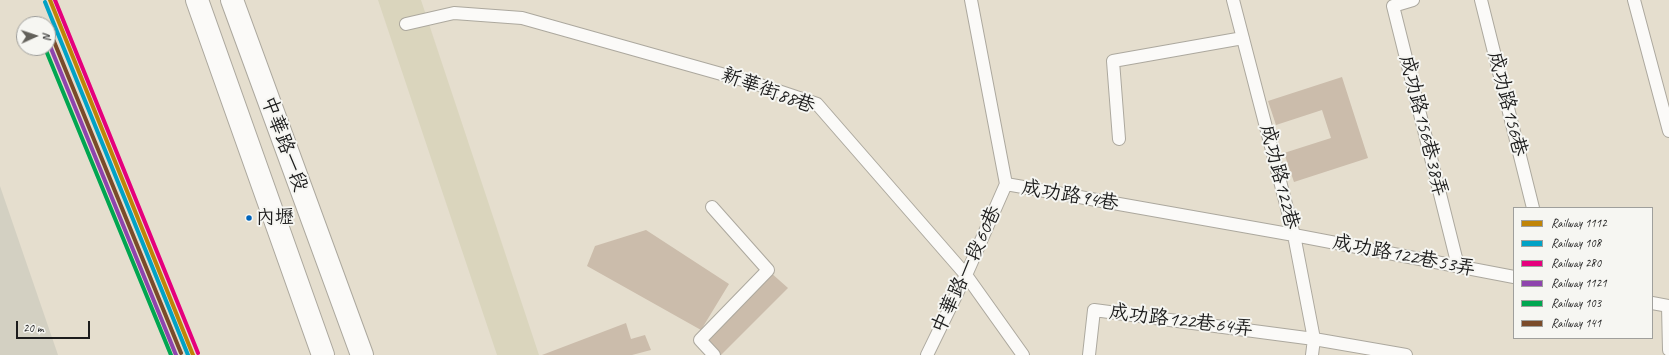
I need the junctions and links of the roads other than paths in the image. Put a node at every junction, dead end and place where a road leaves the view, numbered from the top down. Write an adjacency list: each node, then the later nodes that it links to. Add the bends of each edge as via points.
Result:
1 (197, 0): 23 (main road, 中華路一段)
2 (232, 0): 24 (main road, 中華路一段)
3 (971, 0): 12 (lane, 成功路94巷)
4 (1233, 0): 9 (lane, 成功路122巷)
5 (1413, 0): 16 (lane, 成功路156巷38弄, via 1393,6)
6 (1481, 0): 14 (lane, 成功路156巷)
7 (1634, 0): 10 (lane)
8 (406, 24): 17 (lane, 新華街88巷, via 454,13 522,18 757,84 817,104)
9 (1243, 38): 11 (lane, via 1113,61); 15 (lane, 成功路122巷)
10 (1669, 131)
11 (1119, 138)
12 (1006, 184): 15 (lane, 成功路94巷); 17 (lane, 中華路一段60巷)
13 (712, 207): 25 (lane, via 768,270 700,340)
14 (1533, 207)
15 (1294, 235): 16 (lane, 成功路122巷53弄); 21 (lane, 成功路122巷)
16 (1458, 266): 18 (lane, 成功路122巷53弄)
17 (966, 275): 26 (lane, 中華路一段60巷); 27 (lane, 新華街88巷)
18 (1513, 277)
19 (1653, 303): 20 (lane)
20 (1668, 306): 22 (lane)
21 (1314, 338): 28 (lane, 成功路122巷64弄, via 1094,310); 29 (lane, 成功路122巷); 30 (lane)
22 (1669, 350)
23 (323, 355)
24 (362, 355)
25 (714, 355)
26 (927, 355)
27 (1023, 355)
28 (1089, 355)
29 (1312, 355)
30 (1406, 355)

